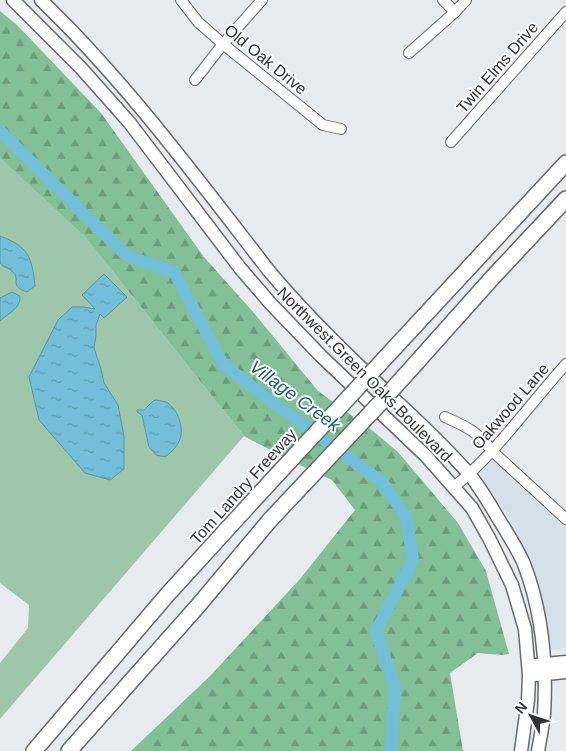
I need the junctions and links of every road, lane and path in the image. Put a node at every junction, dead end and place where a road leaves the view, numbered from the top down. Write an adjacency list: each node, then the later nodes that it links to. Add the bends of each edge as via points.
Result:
1 (41, 0): 19 (main road, Northwest Green Oaks Boulevard, via 124,88 287,293)
2 (181, 0): 9 (street, Old Oak Drive, via 198,22)
3 (262, 0): 9 (street)
4 (443, 0): 7 (street)
5 (466, 0): 7 (street)
6 (18, 2): 20 (main road, Northwest Green Oaks Boulevard, via 129,122 271,304)
7 (455, 12): 10 (street)
8 (566, 12): 13 (street, Twin Elms Drive)
9 (223, 44): 11 (street); 12 (street, Old Oak Drive, via 323,125)
10 (409, 53)
11 (195, 80)
12 (341, 129)
13 (452, 142)
14 (566, 163): 26 (highway, Tom Landry Freeway, bridge, via 251,503)
15 (566, 199): 27 (highway, bridge, via 270,520)
16 (566, 364): 18 (street, Oakwood Lane)
17 (445, 417): 18 (street, via 474,432)
18 (492, 451): 19 (street, Oakwood Lane); 21 (street)
19 (469, 474): 20 (street, Oakwood Lane); 23 (main road, Northwest Green Oaks Boulevard, via 524,564 543,644)
20 (454, 487): 24 (main road, Northwest Green Oaks Boulevard, via 472,508 512,585 525,629)
21 (566, 519)
22 (566, 662): 23 (main road)
23 (544, 669): 24 (main road); 25 (main road); 29 (main road, Northwest Green Oaks Boulevard, via 544,716)
24 (529, 670): 28 (main road, Northwest Green Oaks Boulevard)
25 (566, 672)
26 (34, 751)
27 (68, 751)
28 (521, 751)
29 (538, 751)

